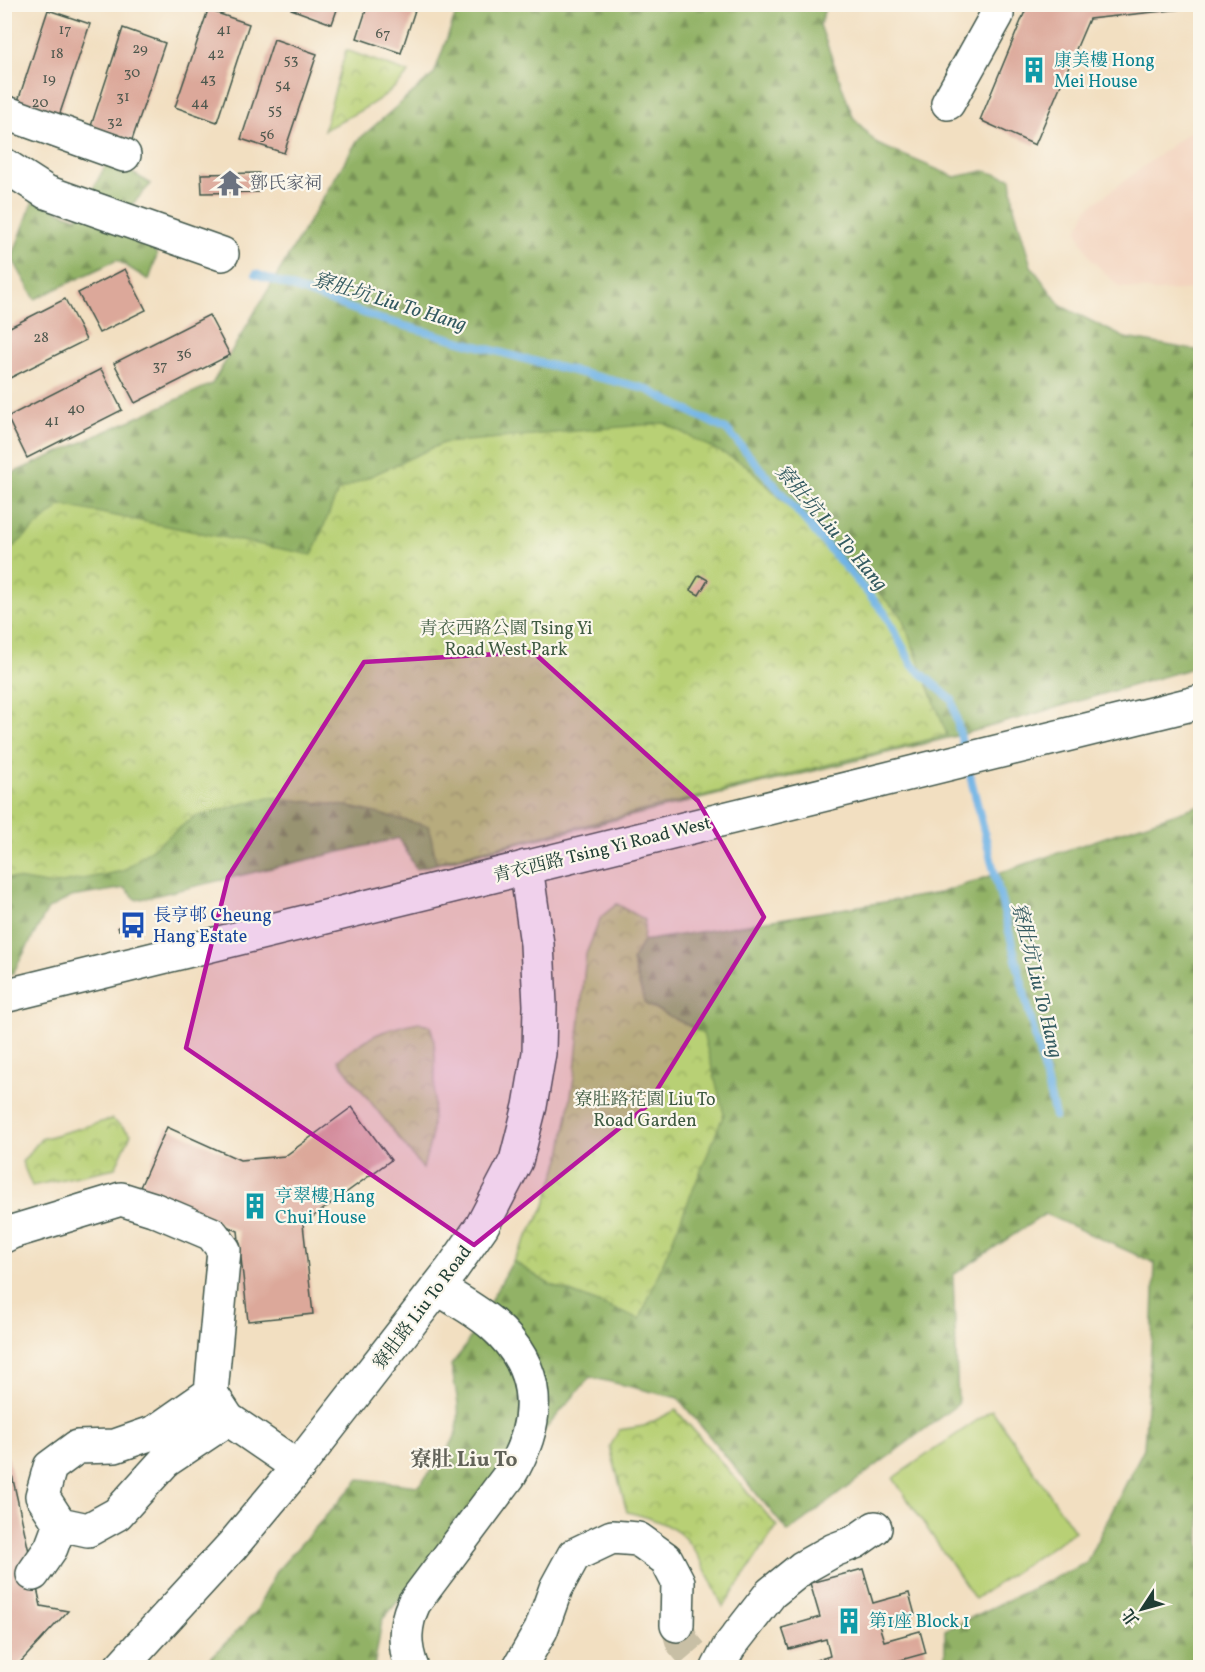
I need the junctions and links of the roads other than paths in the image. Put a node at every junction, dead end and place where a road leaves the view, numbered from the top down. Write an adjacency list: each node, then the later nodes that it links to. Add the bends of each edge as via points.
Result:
1 (994, 4): 2 (main road, via 997,15)
2 (948, 103)
3 (4, 112): 4 (main road)
4 (124, 155)
5 (4, 165): 6 (main road, via 46,192)
6 (222, 254)
7 (1200, 702): 8 (main road, 青衣西路 Tsing Yi Road West)
8 (526, 867): 9 (main road, 青衣西路 Tsing Yi Road West); 11 (main road, 寮肚路 Liu To Road, via 537,944 540,1005 539,1053 530,1106 516,1161 482,1226)
9 (4, 996)
10 (4, 1236): 12 (main road, via 121,1199 212,1234 224,1250)
11 (438, 1288): 13 (main road, 寮肚路 Liu To Road); 19 (main road, via 490,1322 513,1346 529,1379 532,1420 521,1457 509,1476 414,1603 406,1627)
12 (220, 1406): 13 (main road); 14 (main road, via 117,1514 88,1530); 14 (main road, via 116,1446 77,1446 50,1467 42,1496)
13 (298, 1467): 18 (main road, 寮肚路 Liu To Road)
14 (60, 1524): 16 (main road, via 51,1548)
15 (875, 1528): 21 (main road, via 802,1568 771,1593 729,1647)
16 (33, 1574)
17 (677, 1624): 20 (main road, via 678,1582 666,1559 639,1539 612,1537 574,1555 556,1588 541,1630)
18 (120, 1668)
19 (412, 1668)
20 (519, 1668)
21 (718, 1668)

